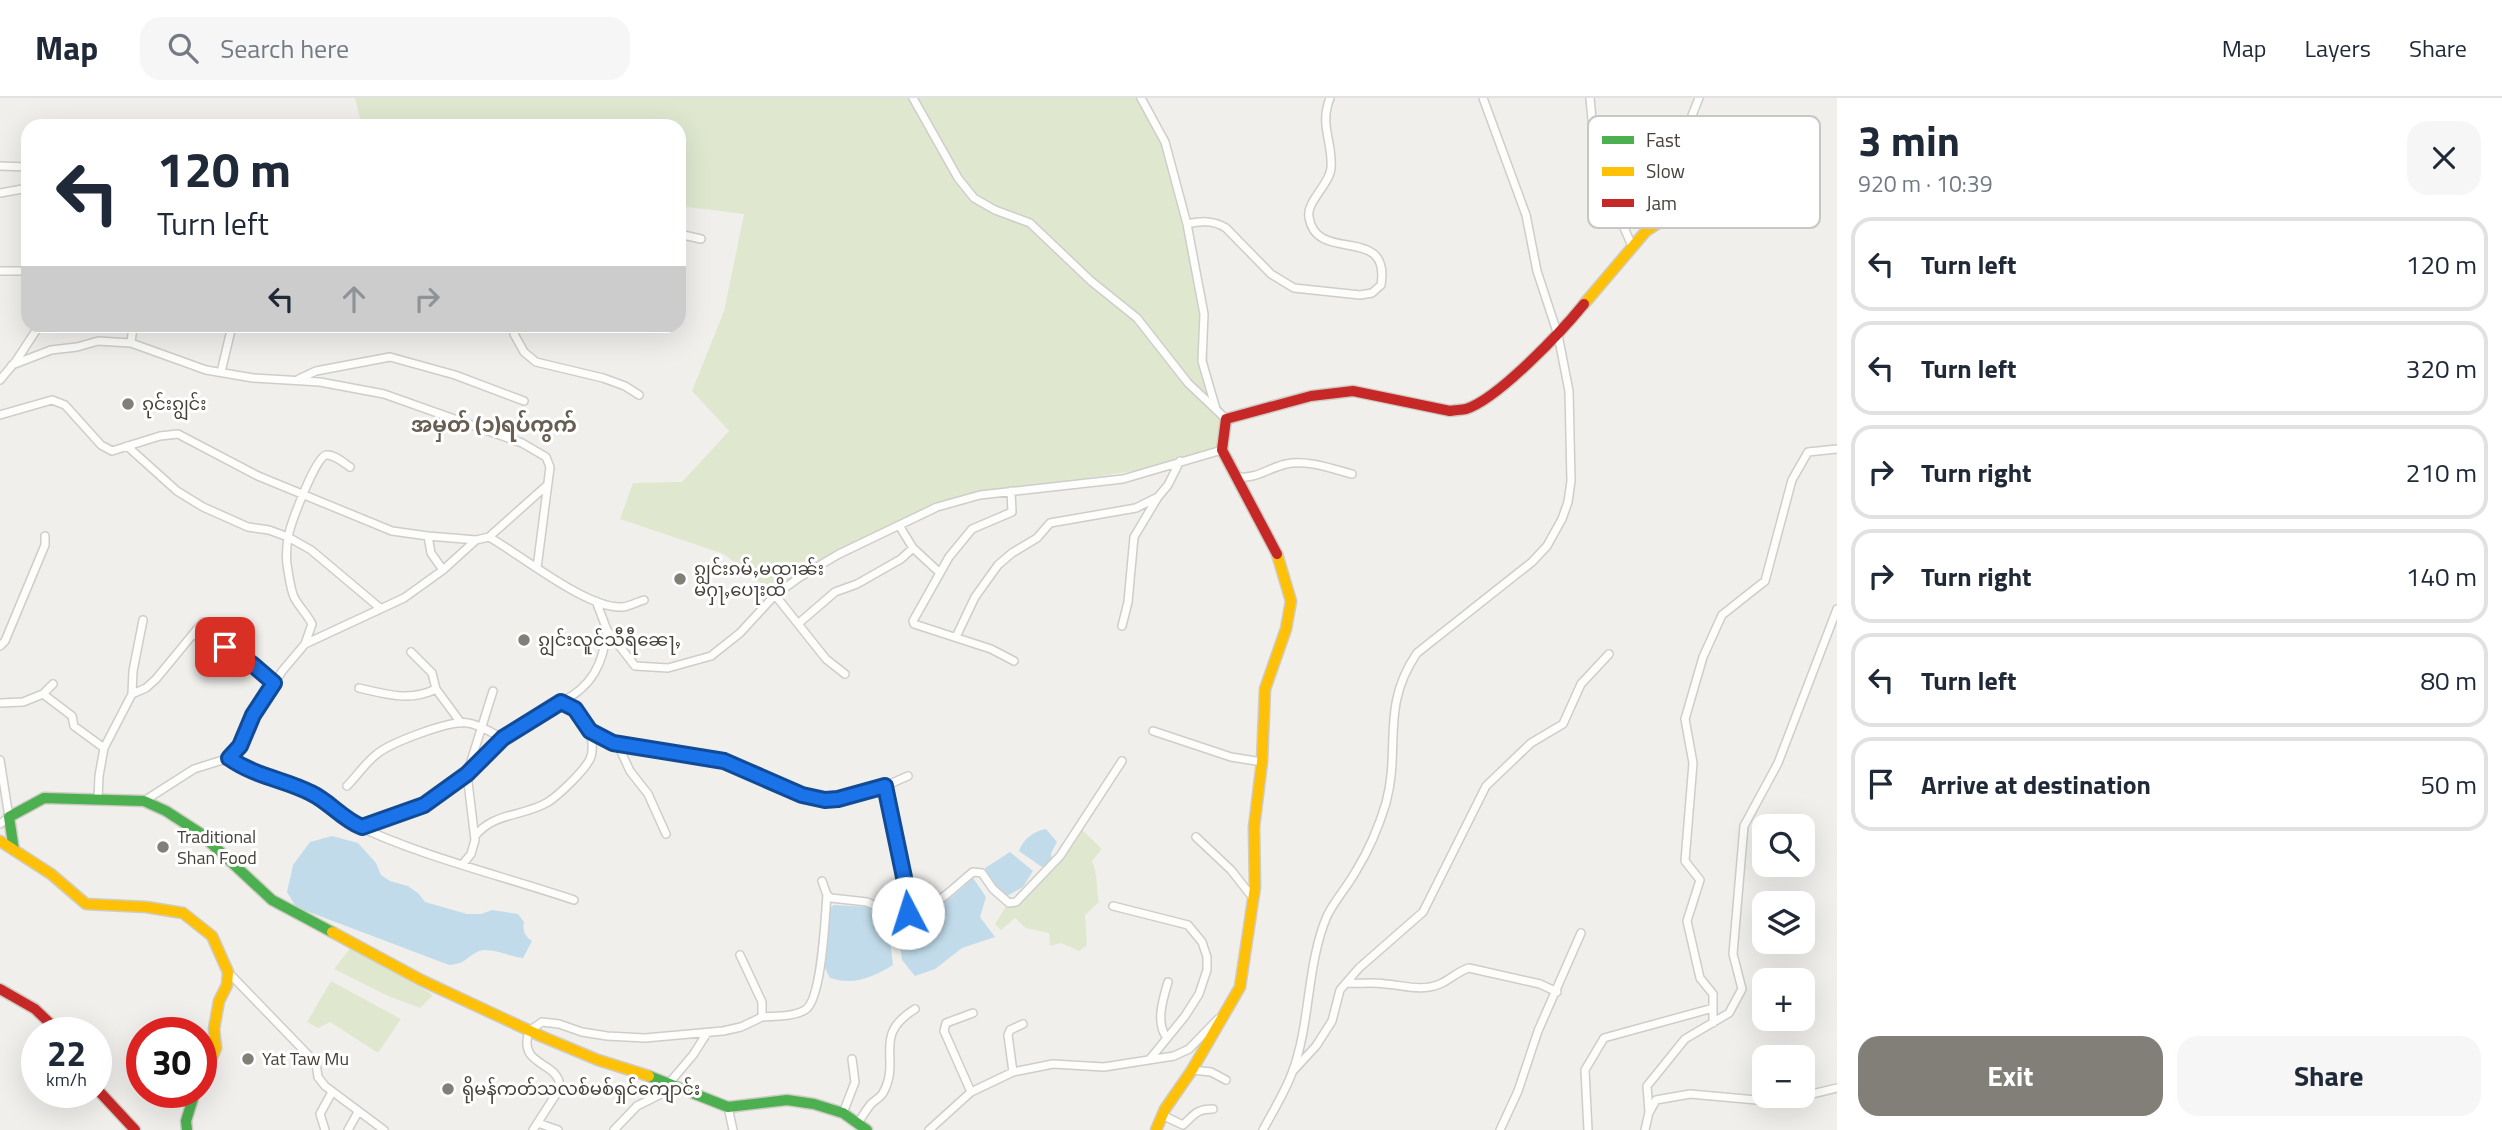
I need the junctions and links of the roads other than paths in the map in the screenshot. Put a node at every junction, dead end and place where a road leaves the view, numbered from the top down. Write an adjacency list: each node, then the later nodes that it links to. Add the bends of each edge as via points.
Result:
1 (913, 98): 35 (street, via 974,198 1030,223 1138,318 1188,383)
2 (1141, 98): 13 (street, via 1165,142)
3 (1330, 98): 13 (street, via 1324,124 1331,167 1308,216 1313,228 1329,242 1362,246 1376,256 1381,285 1372,293 1294,288 1271,274 1226,228 1200,221)
4 (1483, 98): 27 (street, via 1526,215 1537,271)
5 (1590, 98): 7 (street)
6 (1699, 98): 8 (street)
7 (1592, 116)
8 (1692, 116)
9 (0, 166): 10 (street)
10 (21, 167)
11 (21, 189): 12 (street)
12 (0, 193)
13 (1187, 225): 35 (street, via 1204,314 1202,361)
14 (1624, 228): 20 (street)
15 (1647, 228): 17 (street)
16 (1651, 228): 17 (main road)
17 (1646, 231): 20 (main road)
18 (686, 236): 19 (street)
19 (701, 239)
20 (1632, 246): 27 (main road)
21 (0, 271): 22 (street)
22 (21, 271)
23 (34, 333): 29 (street)
24 (132, 333): 28 (street)
25 (231, 333): 30 (street)
26 (514, 333): 33 (street, via 524,352 536,362 603,378)
27 (1558, 335): 37 (main road, via 1483,401 1466,409 1450,411 1353,391 1311,396); 140 (street, via 1569,391 1571,481 1562,519 1532,562 1417,653 1404,672 1392,719 1387,800 1374,836 1327,917)
28 (131, 343): 29 (street, via 98,341 51,350); 30 (street)
29 (12, 365): 31 (street)
30 (222, 373): 32 (street)
31 (0, 380)
32 (295, 380): 34 (street, via 316,371 390,357); 45 (street, via 384,394 522,443 545,457 550,467)
33 (639, 395)
34 (524, 401)
35 (1216, 410): 37 (street)
36 (0, 415): 38 (street, via 52,400 65,405 101,445 112,451)
37 (1226, 419): 40 (main road)
38 (127, 446): 47 (street, via 178,434 258,476); 52 (street, via 177,491 203,507 248,527)
39 (1837, 449): 124 (street, via 1808,452 1792,480 1765,581 1722,614 1703,657 1685,719 1693,763 1685,861 1700,880 1687,921 1700,978 1713,994)
40 (1222, 450): 41 (street); 44 (main road)
41 (1180, 461): 46 (street, via 1123,479); 48 (street)
42 (350, 467): 47 (street, via 335,457 323,456)
43 (1352, 474): 44 (street, via 1298,462 1255,477)
44 (1238, 477): 96 (main road, via 1280,559 1291,601 1265,689)
45 (546, 487): 53 (street); 56 (street)
46 (1011, 491): 49 (street, via 937,507); 58 (street, via 1012,512 972,529)
47 (305, 494): 51 (street, via 392,531); 52 (street)
48 (1158, 497): 67 (street, via 1134,537); 70 (street, via 1136,508 1049,523 1037,538 998,565 975,597)
49 (900, 527): 55 (street); 59 (street, via 839,554)
50 (45, 536): 72 (street)
51 (428, 536): 54 (street); 57 (street, via 431,553)
52 (288, 537): 62 (street, via 311,550); 71 (street, via 293,593 312,624)
53 (489, 537): 54 (street); 56 (street)
54 (476, 540): 57 (street)
55 (913, 548): 58 (street); 66 (street, via 857,584 835,592)
56 (537, 568): 61 (street)
57 (443, 570): 62 (street, via 404,598)
58 (940, 573): 70 (street, via 913,621 916,626)
59 (775, 595): 66 (street); 68 (street, via 711,656 668,668 635,666)
60 (644, 600): 61 (street, via 624,607)
61 (596, 601): 68 (street)
62 (380, 608): 71 (street)
63 (1837, 609): 131 (street, via 1778,763 1744,826 1733,954 1742,989 1729,1013)
64 (143, 620): 83 (street)
65 (203, 622): 69 (street)
66 (799, 623): 76 (street)
67 (1122, 626)
68 (607, 631): 84 (street, via 595,674 585,688)
69 (194, 635): 77 (street, via 225,647); 83 (street, via 146,688)
70 (956, 637): 75 (street)
71 (305, 644): 77 (street)
72 (0, 646)
73 (411, 652): 80 (street, via 432,673)
74 (1609, 654): 121 (street, via 1581,684 1563,723 1531,743 1486,786 1423,912)
75 (1014, 661)
76 (845, 674)
77 (274, 683): 93 (street)
78 (53, 684): 82 (street)
79 (359, 688): 80 (street, via 405,697)
80 (436, 689): 86 (street)
81 (493, 691): 87 (street)
82 (43, 694): 85 (street, via 23,702); 92 (street)
83 (132, 694): 92 (street)
84 (561, 702): 88 (street, via 575,709); 90 (street)
85 (0, 703)
86 (461, 723): 87 (street); 99 (street, via 415,734 377,754)
87 (482, 729): 90 (street); 97 (street)
88 (590, 731): 91 (street); 106 (street, via 591,758 558,794 547,803 484,824)
89 (1153, 731): 96 (street, via 1231,757)
90 (503, 738): 97 (street)
91 (617, 743): 100 (street, via 724,761 802,795 825,800); 105 (street)
92 (104, 748): 101 (street)
93 (229, 758): 102 (street, via 194,769); 104 (street, via 246,770 310,792)
94 (0, 760): 103 (street)
95 (1122, 761): 116 (street, via 1059,856 1016,902 1009,903 982,873 973,872 928,907)
96 (1262, 762): 113 (main road, via 1254,828)
97 (467, 774): 104 (street, via 424,805); 106 (street)
98 (908, 775): 100 (street)
99 (347, 786)
100 (885, 786): 116 (street)
101 (97, 800): 102 (main road); 103 (main road, via 44,799)
102 (144, 802): 133 (main road, via 200,833 272,900 421,980)
103 (5, 820): 109 (main road)
104 (362, 827): 110 (street)
105 (666, 834)
106 (475, 836): 110 (street, via 471,854)
107 (1196, 837): 113 (street)
108 (0, 841): 109 (main road)
109 (14, 850): 119 (main road, via 86,904 183,913 212,936)
110 (461, 865): 114 (street)
111 (822, 881): 112 (street)
112 (827, 895): 116 (street, via 867,902 897,916); 130 (street, via 819,975 808,1009)
113 (1253, 898): 126 (main road, via 1240,987)
114 (574, 900)
115 (1113, 906): 135 (street, via 1188,925 1202,942 1207,957 1203,983)
116 (908, 913)
117 (1581, 933): 123 (street)
118 (740, 955): 130 (street, via 762,1002)
119 (228, 972): 129 (main road); 145 (street, via 316,1063 318,1077)
120 (1168, 982): 135 (street, via 1161,1025)
121 (1346, 982): 123 (street, via 1426,987 1469,968); 140 (street, via 1332,1021)
122 (0, 989): 128 (main road)
123 (1557, 992): 168 (street)
124 (1713, 1008): 131 (street); 169 (street, via 1604,1038 1585,1070)
125 (915, 1009): 154 (street, via 895,1024 883,1094)
126 (1227, 1010): 137 (street, via 1182,1054); 138 (main road)
127 (974, 1013): 144 (street, via 946,1023 944,1031)
128 (43, 1017)
129 (216, 1017)
130 (762, 1017): 134 (street, via 741,1027)
131 (1713, 1023): 151 (street, via 1685,1039 1647,1086)
132 (1023, 1024): 139 (street, via 1008,1035)
133 (529, 1031): 134 (street, via 542,1022 607,1036 645,1038); 142 (main road); 155 (street, via 528,1053 560,1081)
134 (706, 1032): 142 (street, via 693,1055)
135 (1167, 1038): 137 (street)
136 (852, 1059): 152 (street, via 855,1082)
137 (1150, 1059): 139 (street, via 1104,1066 1053,1064)
138 (1192, 1070): 141 (street); 153 (main road)
139 (1013, 1072): 144 (street)
140 (1293, 1072): 167 (street)
141 (1226, 1080)
142 (668, 1082): 147 (main road); 162 (street, via 659,1095 637,1106)
143 (1837, 1088): 151 (street, via 1779,1102 1690,1094 1656,1100)
144 (971, 1092): 165 (street)
145 (332, 1093): 150 (street); 158 (street, via 320,1114)
146 (112, 1105): 156 (main road)
147 (728, 1107): 152 (main road, via 787,1100); 163 (street)
148 (191, 1108): 157 (main road)
149 (1213, 1109): 153 (street, via 1201,1109 1183,1125)
150 (358, 1112): 159 (street); 160 (street)
151 (1649, 1112): 170 (street)
152 (844, 1113): 154 (main road)
153 (1161, 1115): 166 (main road)
154 (858, 1123): 164 (main road)
155 (536, 1126): 161 (street)
156 (135, 1130)
157 (187, 1130)
158 (326, 1130)
159 (348, 1130)
160 (384, 1130)
161 (558, 1130)
162 (614, 1130)
163 (733, 1130)
164 (867, 1130)
165 (929, 1130)
166 (1156, 1130)
167 (1263, 1130)
168 (1500, 1130)
169 (1588, 1130)
170 (1645, 1130)

